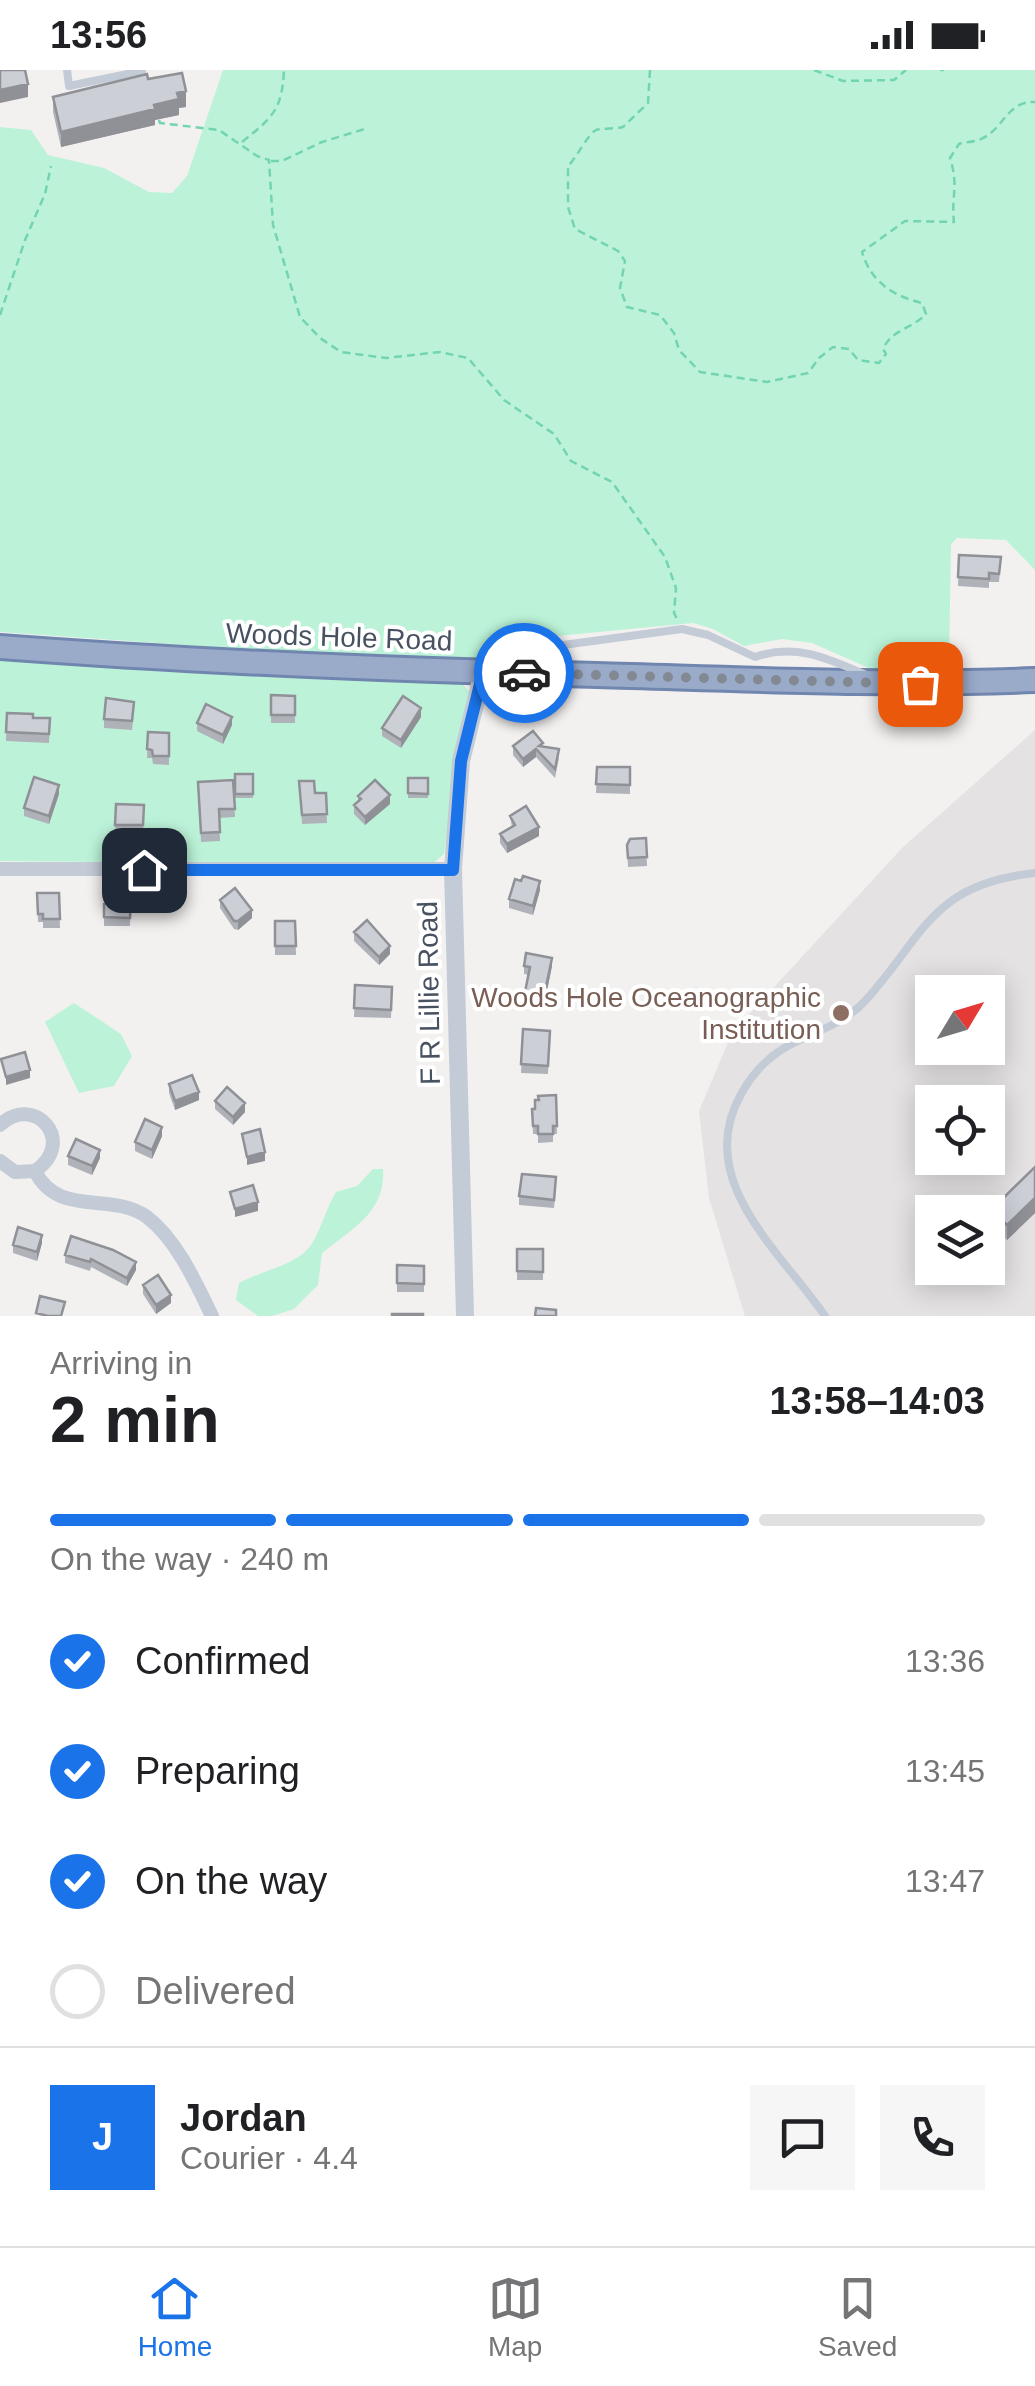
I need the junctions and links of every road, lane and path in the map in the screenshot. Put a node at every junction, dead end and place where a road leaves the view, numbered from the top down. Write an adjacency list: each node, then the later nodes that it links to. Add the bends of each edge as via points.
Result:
1 (68, 70): 6 (lane, via 69,86)
2 (284, 70): 10 (path, via 282,100)
3 (650, 70): 7 (path, via 648,103 624,127 590,135 568,166 568,207 576,229 618,251 625,261 620,288 626,307 660,316 700,372 767,382 808,373 833,346 879,363 889,336 926,314 922,303 888,291 862,252 905,221 954,222 957,189 950,158 958,144 984,138 1011,108)
4 (814, 70): 5 (path, via 843,80 894,80)
5 (906, 70)
6 (142, 71)
7 (1035, 102)
8 (156, 104): 10 (path, via 160,123 219,130)
9 (368, 128): 11 (path)
10 (240, 143): 11 (path)
11 (270, 160): 14 (path, via 272,225 300,317 340,352 468,358 504,400 554,434 571,461 612,482 665,558)
12 (51, 166): 13 (path)
13 (0, 315)
14 (682, 630): 15 (lane); 17 (lane)
15 (563, 645)
16 (0, 647): 18 (highway, Woods Hole Road)
17 (755, 657): 19 (lane); 21 (lane, via 815,653)
18 (483, 672): 19 (highway, Woods Hole Road); 23 (street, F R Lillie Road, via 461,761)
19 (722, 679): 21 (highway, Woods Hole Road)
20 (1035, 680): 21 (highway, Woods Hole Road)
21 (886, 684)
22 (0, 869): 23 (street)
23 (453, 870): 29 (street, F R Lillie Road)
24 (1035, 873): 30 (lane, via 981,886 940,909 860,1007 766,1061 733,1108 727,1148 738,1195)
25 (0, 1125): 27 (street, via 18,1113 47,1124 52,1153)
26 (0, 1161): 27 (street, via 15,1172)
27 (35, 1171): 28 (street, via 62,1198 121,1207 149,1219 180,1256)
28 (212, 1316)
29 (465, 1316)
30 (825, 1316)

